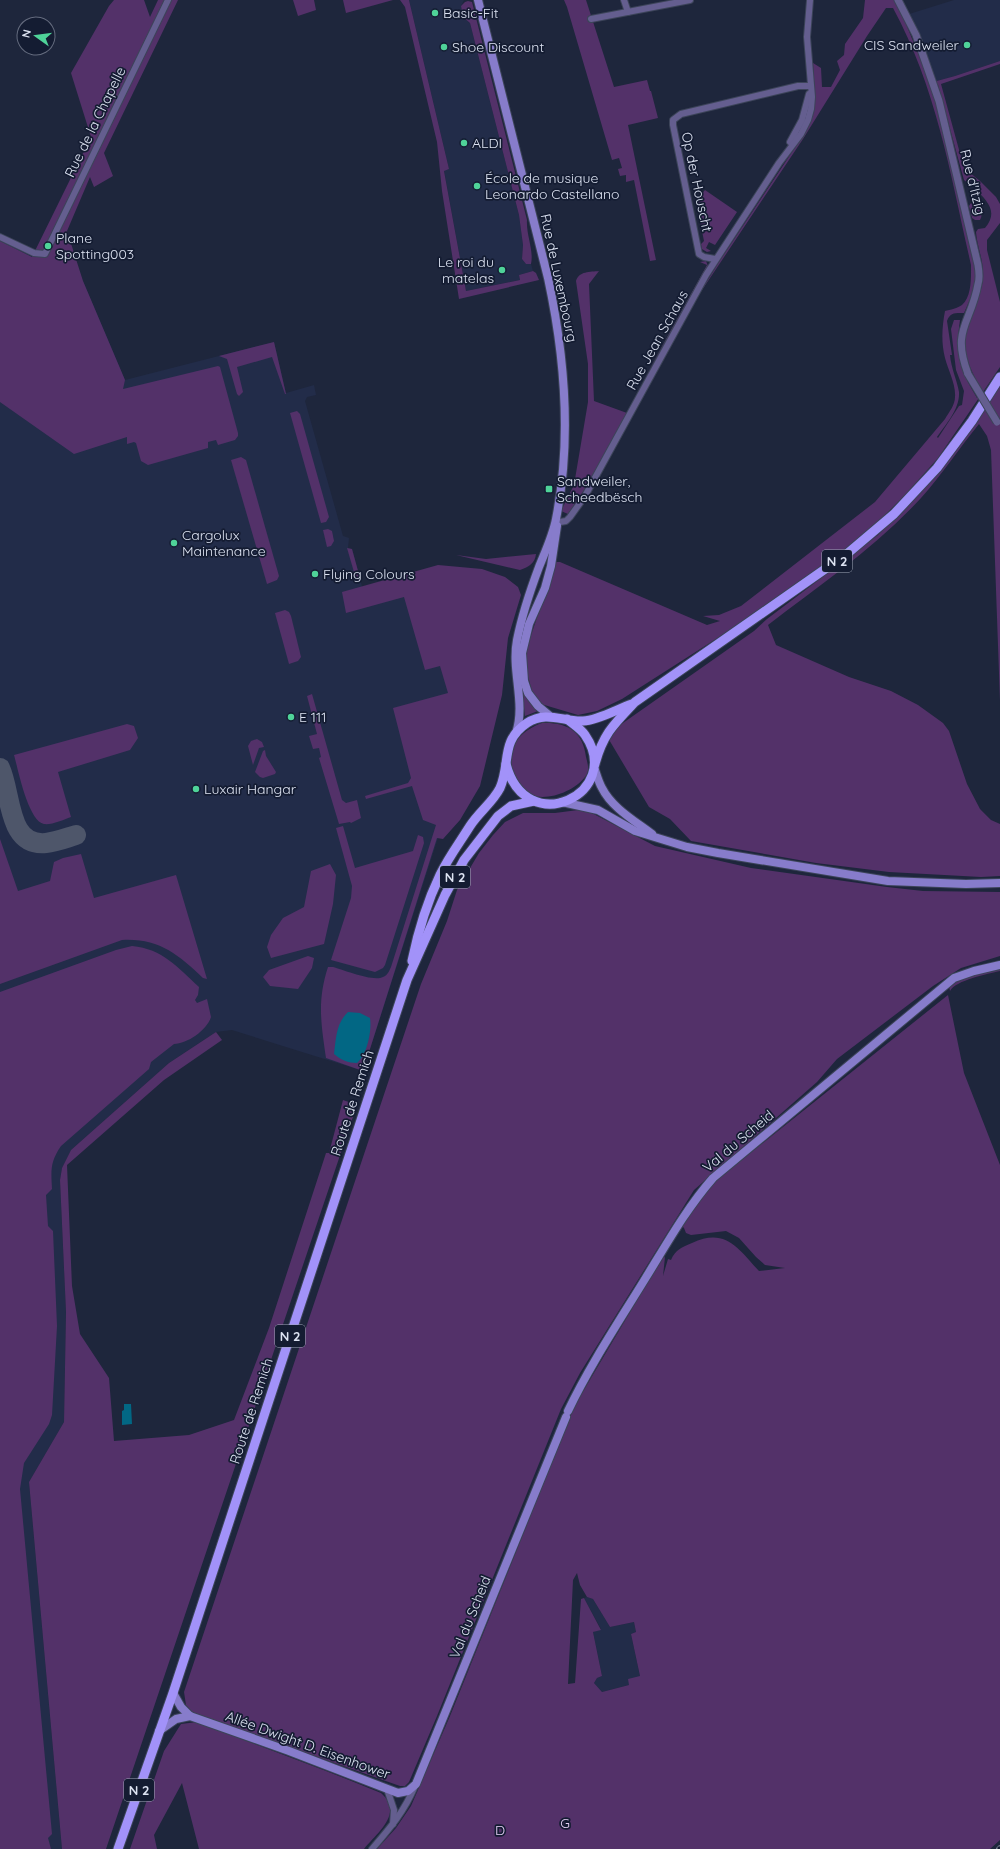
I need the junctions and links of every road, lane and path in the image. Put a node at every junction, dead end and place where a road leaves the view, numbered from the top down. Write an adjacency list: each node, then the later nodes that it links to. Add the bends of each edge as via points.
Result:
1 (168, 0): 10 (street, Rue de la Chapelle, via 44,254 34,253)
2 (478, 0): 14 (main road, Rue de Luxembourg, via 557,320 565,406 564,452)
3 (624, 0): 7 (street)
4 (690, 0): 7 (street)
5 (810, 0): 9 (street, Rue Jean Schaus, via 807,37)
6 (898, 0): 13 (street, Rue d'Itzig, bridge, via 916,35 940,101 978,265 978,288 961,337 962,358 968,374)
7 (628, 12): 8 (street)
8 (591, 19)
9 (810, 86): 11 (street, Rue Jean Schaus, via 802,120 779,163); 11 (street, Op der Houscht, via 798,86 681,114 673,120 699,254)
10 (0, 237)
11 (716, 259): 14 (street, Rue Jean Schaus, via 585,496 566,521)
12 (1000, 376): 17 (main road, N 2, via 937,468 894,514 848,554)
13 (999, 424)
14 (556, 520): 15 (main road, Rue de Luxembourg); 16 (main road, Rue de Luxembourg, via 558,530 552,566 529,624)
15 (532, 586): 16 (main road, via 536,595 522,636); 20 (main road, Rue de Luxembourg, via 517,641 515,666 520,715)
16 (522, 653): 18 (main road, Rue de Luxembourg, via 524,681 528,693)
17 (635, 702): 19 (main road, N 2, via 583,721); 22 (main road, N 2, via 606,733)
18 (550, 716): 19 (main road); 20 (main road, via 528,722)
19 (567, 719): 22 (main road, via 584,733 590,743)
20 (516, 733): 21 (main road, via 508,746)
21 (505, 761): 23 (main road, via 513,782 522,794); 30 (main road, Route de Remich / N 2, via 503,777 494,797 472,823 440,874 417,936)
22 (595, 767): 24 (main road, via 585,788); 25 (main road, via 602,788 625,815)
23 (534, 801): 24 (main road, via 550,804); 30 (main road, Route de Remich / N 2, via 511,806 498,816 464,860 445,895)
24 (562, 802): 25 (main road, via 598,810 635,831)
25 (658, 838): 27 (main road, via 687,847 814,870 888,881)
26 (1000, 883): 27 (main road)
27 (966, 884): 28 (main road)
28 (1000, 888)
29 (1000, 965): 34 (main road, Val du Scheid, via 954,978 713,1178 698,1195 585,1376 567,1414)
30 (408, 980): 31 (main road, Route de Remich / N 2)
31 (173, 1692): 32 (main road, via 180,1707); 33 (main road, Route de Remich / N 2)
32 (190, 1716): 33 (main road, via 176,1719); 35 (main road, Allée Dwight D. Eisenhower)
33 (159, 1731): 37 (main road, Route de Remich / N 2)
34 (416, 1784): 35 (main road, Allée Dwight D. Eisenhower, via 408,1791 398,1793); 36 (street, Val du Scheid, via 407,1805)
35 (387, 1789): 36 (street, via 394,1810)
36 (393, 1825): 38 (street, Val du Scheid)
37 (118, 1849)
38 (372, 1849)

